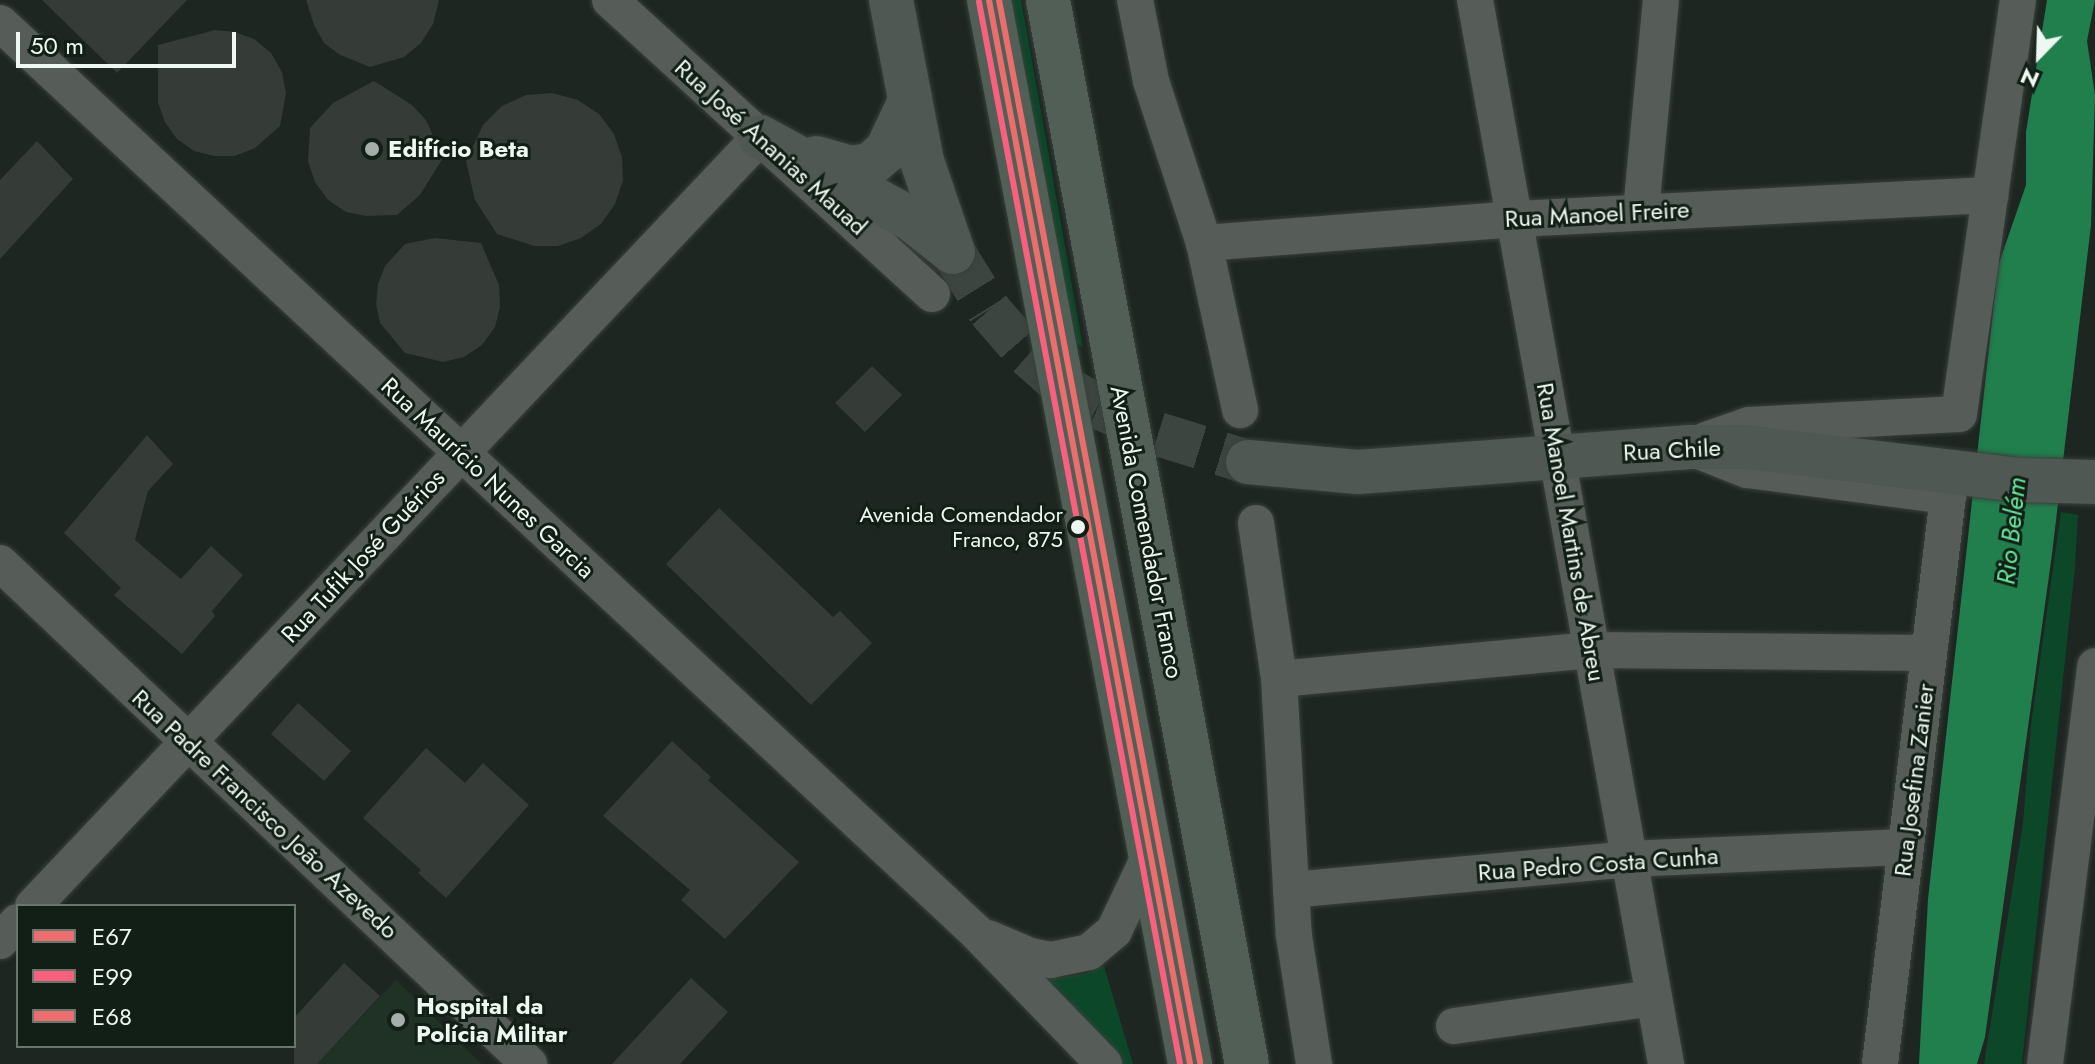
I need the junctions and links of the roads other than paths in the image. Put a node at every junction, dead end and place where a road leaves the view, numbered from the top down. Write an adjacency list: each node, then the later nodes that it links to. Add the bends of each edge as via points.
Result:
1 (610, 0): 11 (street, Rua José Ananias Mauad)
2 (891, 0): 10 (main road)
3 (989, 0): 31 (highway)
4 (1048, 0): 43 (highway, Avenida Comendador Franco)
5 (1135, 0): 15 (street, via 1151,81)
6 (1475, 0): 14 (street, Rua Manoel Martins de Abreu)
7 (1661, 0): 13 (street)
8 (2018, 0): 12 (street)
9 (0, 23): 19 (street, Rua Maurício Nunes Garcia)
10 (910, 101): 11 (main road, via 887,150 870,165 831,165); 11 (main road, via 935,209 953,252 911,219)
11 (760, 137): 16 (street, Rua José Ananias Mauad); 19 (street, Rua Tufik José Guérios)
12 (1990, 195): 13 (street, Rua Manoel Freire); 18 (street, via 1959,414 1749,425)
13 (1641, 211): 14 (street, Rua Manoel Freire)
14 (1515, 219): 15 (street, Rua Manoel Freire); 20 (street, Rua Manoel Martins de Abreu)
15 (1204, 243): 17 (street)
16 (932, 294)
17 (1240, 410)
18 (1687, 447): 20 (main road, Rua Chile); 22 (main road, Rua Chile, via 1796,450 2018,480); 26 (street, Rua Josefina Zanier, via 1747,470 1948,496)
19 (461, 453): 29 (street, Rua Tufik José Guérios); 36 (street, Rua Maurício Nunes Garcia)
20 (1557, 457): 21 (main road, Rua Chile, via 1358,472); 25 (street, Rua Manoel Martins de Abreu)
21 (1248, 462)
22 (2095, 482)
23 (1256, 523): 28 (street)
24 (0, 563): 29 (street, Rua Padre Francisco João Azevedo)
25 (1592, 650): 26 (street); 28 (street); 32 (street, Rua Manoel Martins de Abreu)
26 (1929, 653): 30 (street, Rua Josefina Zanier)
27 (2095, 666): 47 (street)
28 (1279, 679): 33 (street)
29 (188, 742): 34 (street, Rua Tufik José Guérios); 40 (street, Rua Padre Francisco João Azevedo)
30 (1906, 847): 32 (street, Rua Pedro Costa Cunha); 46 (street, Rua Josefina Zanier)
31 (1150, 855): 36 (street, Rua Maurício Nunes Garcia, via 1114,931 1089,952 1041,958); 42 (highway)
32 (1629, 859): 33 (street, Rua Pedro Costa Cunha); 38 (street, Rua Manoel Martins de Abreu)
33 (1291, 890): 44 (street)
34 (35, 904)
35 (16, 924): 37 (street)
36 (976, 932): 41 (street, Rua Maurício Nunes Garcia)
37 (0, 941)
38 (1654, 998): 39 (street); 45 (street, Rua Manoel Martins de Abreu)
39 (1454, 1026)
40 (529, 1064)
41 (1104, 1064)
42 (1190, 1064)
43 (1247, 1064)
44 (1314, 1064)
45 (1666, 1064)
46 (1880, 1064)
47 (2045, 1064)

